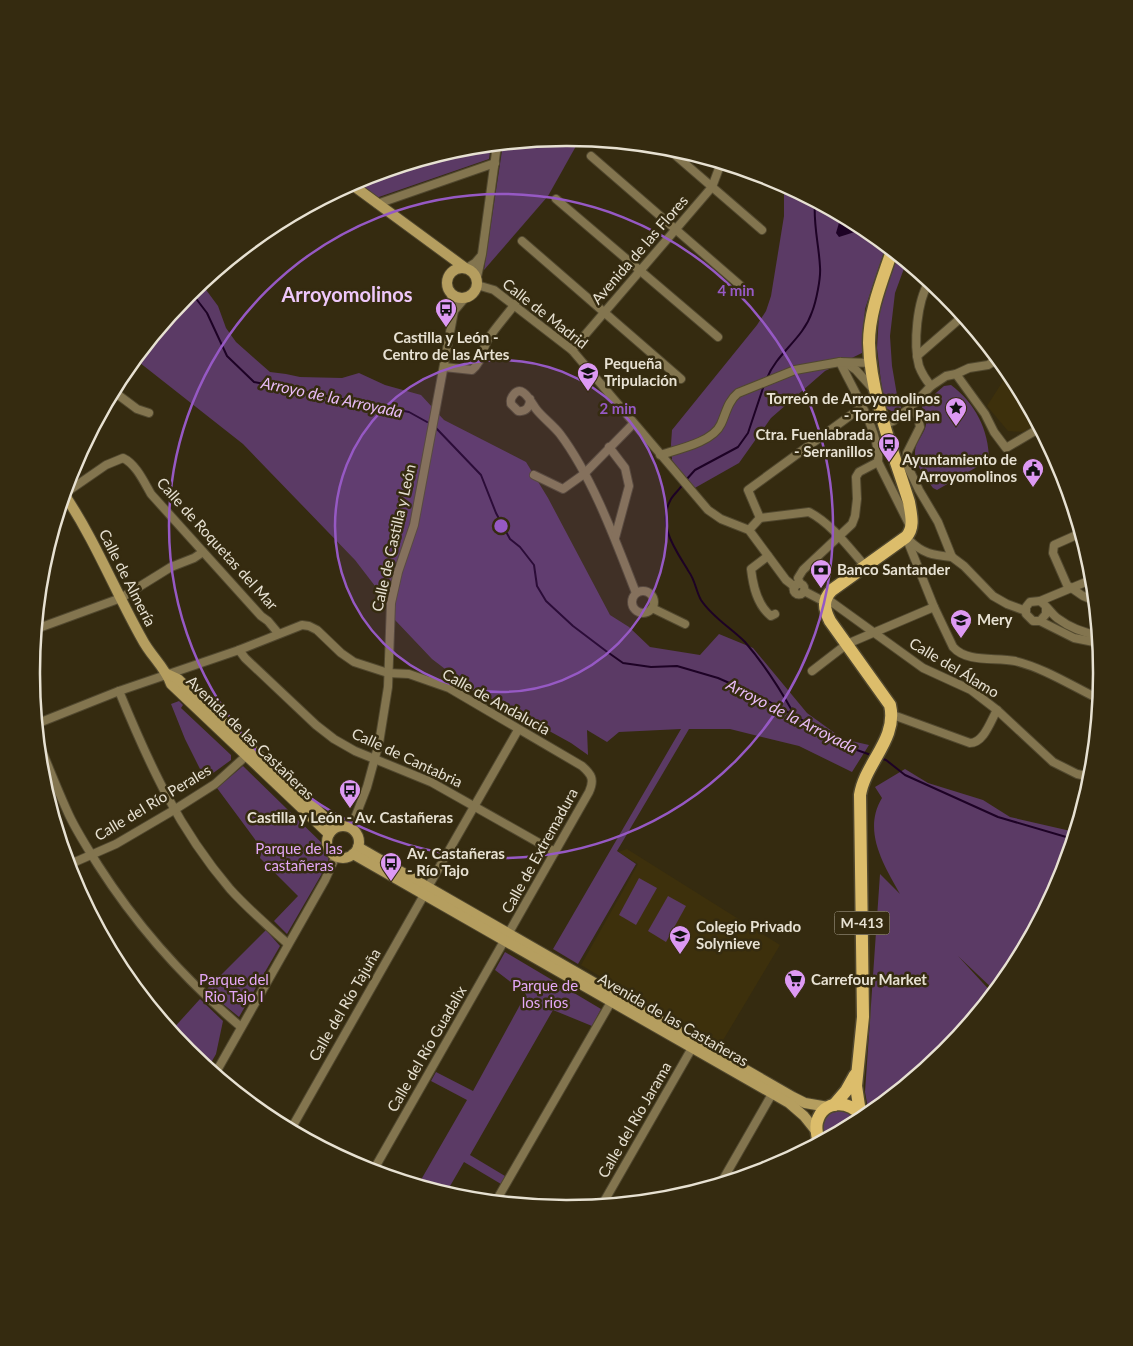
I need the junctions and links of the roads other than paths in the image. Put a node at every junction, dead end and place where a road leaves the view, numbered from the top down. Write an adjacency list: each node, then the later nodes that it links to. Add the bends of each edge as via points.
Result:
1 (496, 151): 4 (street)
2 (591, 156): 10 (street)
3 (680, 159): 6 (street)
4 (494, 163): 9 (street); 14 (street)
5 (719, 169): 6 (street, Avenida de las Flores)
6 (712, 187): 10 (street, Avenida de las Flores); 11 (street)
7 (359, 190): 9 (street, Calle de Madrid)
8 (556, 199): 17 (street)
9 (377, 204): 13 (street, Calle de Madrid)
10 (677, 230): 17 (street, Avenida de las Flores); 22 (street)
11 (762, 230)
12 (522, 241): 26 (street)
13 (440, 250): 16 (street, Calle de Madrid); 18 (street)
14 (482, 254): 16 (street); 19 (street)
15 (890, 257): 29 (main road, via 873,311)
16 (465, 268): 18 (street, via 454,269); 19 (street, Calle de Madrid, via 474,273)
17 (641, 272): 26 (street, Avenida de las Flores); 28 (street)
18 (449, 274): 21 (street, via 446,284)
19 (477, 281): 23 (street, Calle de Madrid, via 472,295); 24 (street, Calle de Madrid)
20 (925, 288): 31 (street, via 916,334)
21 (451, 294): 23 (street); 25 (street, Calle de Castilla y León)
22 (749, 294)
23 (465, 298): 25 (street, Calle de Castilla y León)
24 (515, 304): 30 (street, Calle de Madrid); 34 (street, via 488,340 476,367 472,370)
25 (454, 311): 34 (street, Calle de Castilla y León)
26 (605, 312): 30 (street, Avenida de las Flores); 38 (street)
27 (957, 321): 31 (street)
28 (718, 338)
29 (869, 343): 32 (street, via 856,361); 35 (main road)
30 (572, 350): 48 (street, Calle de Madrid)
31 (917, 356): 39 (street, via 924,377)
32 (842, 362): 35 (street); 36 (street); 43 (street); 54 (street, via 795,370 738,393 713,434 704,441)
33 (992, 363): 37 (street)
34 (444, 366): 92 (street, Calle de Castilla y León, via 414,525 391,603)
35 (872, 366): 36 (street); 40 (main road)
36 (856, 370): 40 (street)
37 (956, 374): 39 (street, via 946,376); 50 (street, via 1006,448)
38 (681, 379)
39 (931, 386): 44 (street)
40 (876, 392): 49 (main road)
41 (119, 396): 46 (street, via 137,409)
42 (530, 399): 45 (street, via 529,406); 45 (street, via 524,392 513,395 512,407); 47 (street)
43 (862, 407): 53 (street); 60 (street, via 748,490)
44 (911, 407): 49 (street); 68 (street, via 920,427 907,453 907,465)
45 (521, 411): 47 (street)
46 (149, 412)
47 (542, 416): 56 (street, via 560,434)
48 (633, 424): 52 (street); 54 (street, Calle de Madrid)
49 (885, 424): 51 (main road)
50 (1034, 431)
51 (890, 441): 53 (street); 62 (main road, via 912,516)
52 (609, 447): 56 (street); 65 (street, via 625,468 629,486)
53 (877, 447): 55 (street)
54 (660, 455): 61 (street, Calle de Madrid, via 708,510)
55 (878, 462): 62 (street); 63 (street, via 858,472 855,516 852,524)
56 (584, 474): 57 (street, via 563,489); 65 (street)
57 (534, 475)
58 (74, 487): 66 (street, Calle de Roquetas del Mar, via 106,465 122,458 127,460 150,494)
59 (69, 502): 74 (street, Calle de Almería)
60 (760, 518): 61 (street); 63 (street, via 810,512)
61 (749, 530): 67 (street)
62 (909, 533): 68 (street, via 918,549); 69 (main road); 78 (street)
63 (838, 536): 69 (street); 71 (street, via 803,570)
64 (1075, 536): 72 (street, via 1054,545 1053,553 1067,585)
65 (615, 538): 73 (street)
66 (203, 552): 74 (street, via 171,567); 86 (street, Calle de Roquetas del Mar)
67 (768, 556): 71 (street, via 786,580); 81 (street, via 751,569 756,596 768,614)
68 (952, 557): 80 (street, via 993,596)
69 (866, 566): 77 (main road, via 832,590)
70 (1085, 582): 72 (street)
71 (797, 585): 77 (street, Calle del Álamo, via 795,593 798,595 804,591)
72 (1072, 588): 75 (street); 76 (street)
73 (636, 594): 79 (street, via 646,591 652,596); 79 (street, via 632,599 633,606 640,612 648,612)
74 (121, 598): 84 (street); 93 (street, Calle de Almería, via 143,642)
75 (1087, 598)
76 (1043, 604): 80 (street, via 1030,602); 82 (street, via 1046,614); 87 (street, via 1057,618)
77 (826, 605): 85 (street, Calle del Álamo); 89 (main road)
78 (934, 607): 85 (street); 95 (street, via 953,647 962,655 1002,659 1035,668)
79 (652, 608): 83 (street)
80 (1026, 611): 82 (street, via 1030,619)
81 (775, 614)
82 (1040, 621): 88 (street, via 1074,638)
83 (685, 624)
84 (42, 627)
85 (874, 632): 89 (street); 96 (street, Calle del Álamo, via 923,668 971,690)
86 (278, 633): 90 (street); 92 (street, Calle de Andalucía, via 302,625 310,626 354,662)
87 (1091, 633)
88 (1092, 642)
89 (847, 644): 91 (street); 97 (main road, via 890,705)
90 (239, 650): 93 (street); 101 (street, Calle de Cantabria, via 316,725 355,751)
91 (812, 671)
92 (388, 673): 99 (street, Calle de Andalucía, via 409,674 448,688); 101 (street, Calle de Castilla y León)
93 (167, 674): 94 (street); 100 (street, Avenida de las Castañeras, via 171,684); 108 (street, Avenida de las Castañeras, via 178,679)
94 (119, 691): 98 (street); 106 (street)
95 (1092, 696)
96 (997, 710): 97 (street, via 983,737 975,743); 104 (street, Calle del Álamo, via 1053,762)
97 (893, 715): 121 (main road, M-413, via 884,743 866,774 860,796 863,1017)
98 (43, 721)
99 (518, 730): 103 (street, Calle de Andalucía); 105 (street, Calle del Río Tajuña)
100 (246, 756): 106 (street, Calle del Río Perales, via 215,784); 108 (street, Avenida de las Castañeras)
101 (375, 759): 105 (street, Calle de Cantabria, via 431,782); 107 (street, Calle de Castilla y León)
102 (49, 768): 111 (street, via 69,817)
103 (590, 773): 110 (street, Calle de Extremadura, via 593,784)
104 (1083, 776)
105 (474, 807): 110 (street, Calle de Cantabria); 114 (street, Calle del Río Tajuña)
106 (174, 810): 111 (street, Calle del Río Perales); 116 (street, via 230,888)
107 (351, 828): 108 (street, via 340,826); 109 (street, via 357,833)
108 (332, 831): 112 (street, via 327,843)
109 (356, 851): 112 (street, via 344,858); 114 (street, Avenida de las Castañeras)
110 (555, 852): 115 (street, Calle de Extremadura)
111 (92, 855): 113 (street, Calle del Río Perales); 118 (street, via 144,931 207,999)
112 (336, 856): 116 (street)
113 (75, 862)
114 (426, 891): 115 (street, Avenida de las Castañeras); 126 (street, Calle del Río Tajuña)
115 (507, 937): 117 (street, Avenida de las Castañeras); 123 (street, Avenida de las Castañeras, via 793,1097 805,1103); 129 (street, Calle del Río Guadalix)
116 (288, 944): 118 (street)
117 (612, 1002): 119 (street, Avenida de las Castañeras); 131 (street)
118 (241, 1027): 120 (street)
119 (692, 1048): 122 (street, Avenida de las Castañeras); 132 (street, Calle del Río Jarama)
120 (218, 1068)
121 (858, 1068): 123 (main road, M-413, via 846,1091); 124 (main road, M-413, via 856,1086)
122 (772, 1094): 128 (street, Avenida de las Castañeras, via 797,1109); 130 (street)
123 (831, 1106): 125 (main road, M-413, via 847,1105); 127 (main road, M-413, via 819,1117)
124 (860, 1110)
125 (857, 1112)
126 (294, 1123)
127 (818, 1135)
128 (817, 1136)
129 (377, 1164)
130 (725, 1175)
131 (499, 1195)
132 (606, 1198)

